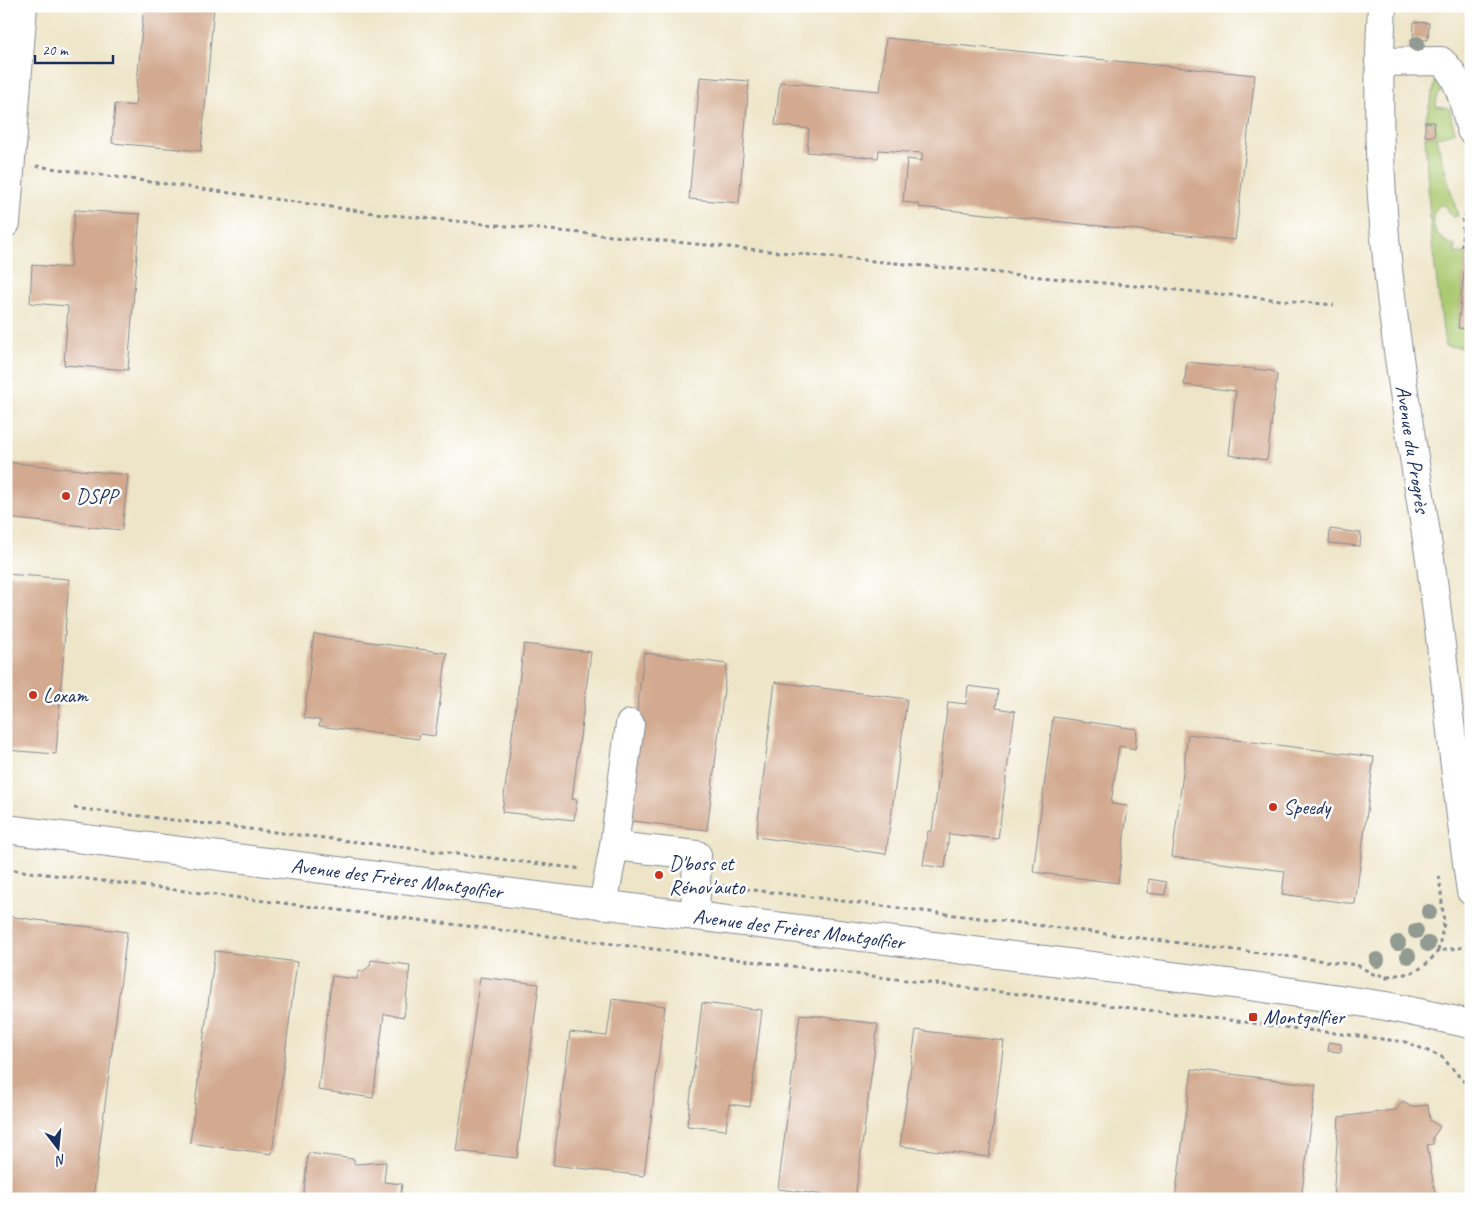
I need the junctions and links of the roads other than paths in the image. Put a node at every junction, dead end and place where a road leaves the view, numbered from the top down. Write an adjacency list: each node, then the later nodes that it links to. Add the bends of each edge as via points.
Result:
1 (23, 6): 5 (street)
2 (1382, 6): 3 (street, Avenue du Progrès)
3 (1379, 62): 4 (street, via 1442,61 1456,78); 9 (street, Avenue du Progrès, via 1380,162 1393,310 1433,585)
4 (1471, 130)
5 (6, 222)
6 (630, 724): 8 (street)
7 (6, 830): 10 (street, Avenue des Frères Montgolfier)
8 (614, 846): 10 (street); 11 (street, via 698,855)
9 (1471, 890)
10 (603, 905): 11 (street, Avenue des Frères Montgolfier)
11 (695, 916): 12 (street, Avenue des Frères Montgolfier, via 1267,989 1386,1006)
12 (1471, 1024)

